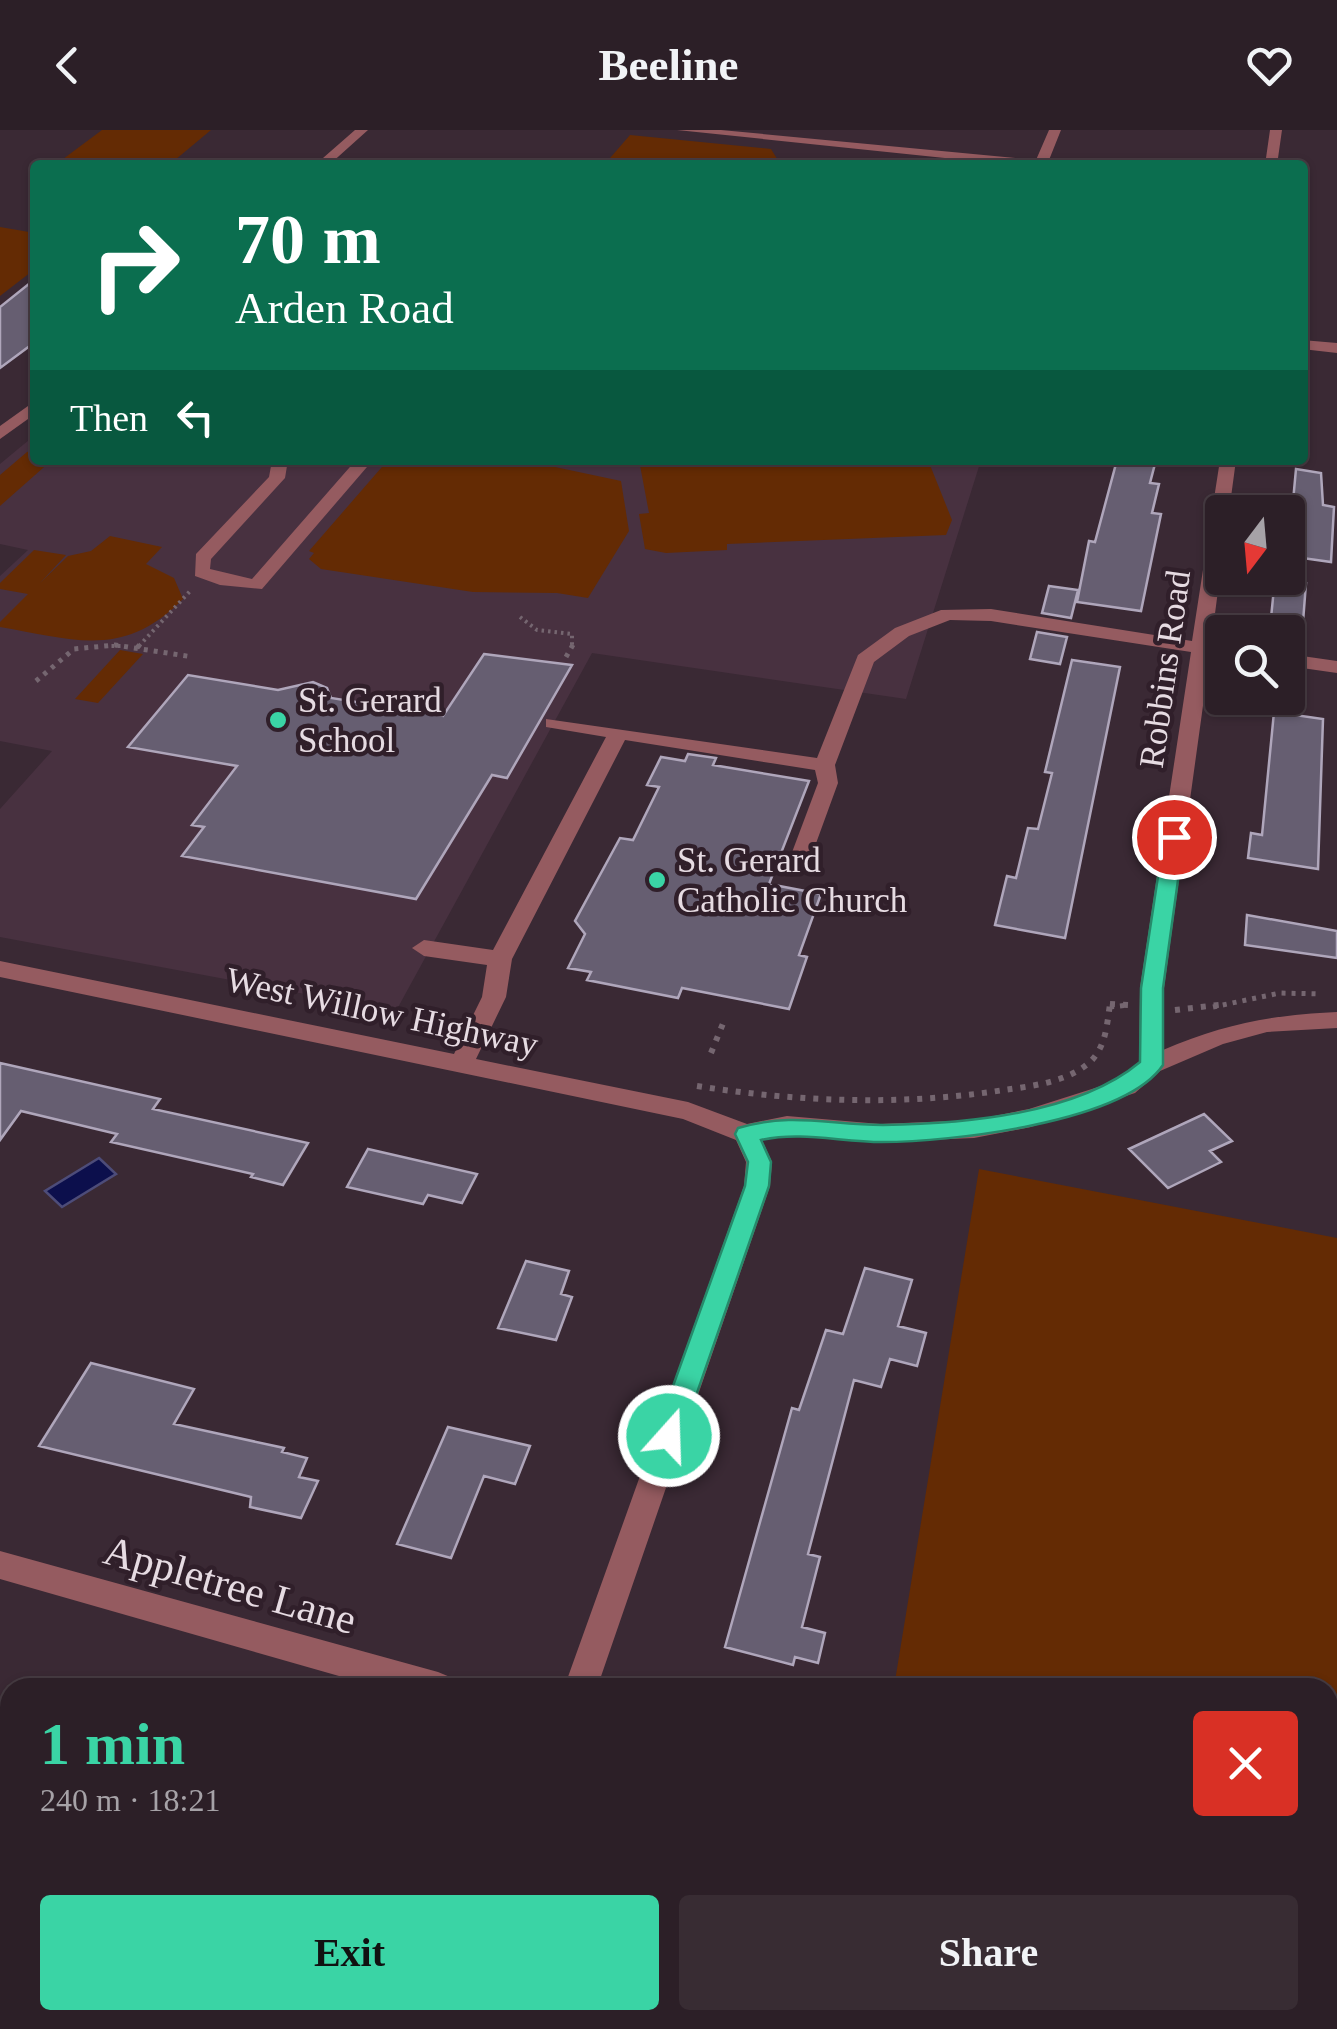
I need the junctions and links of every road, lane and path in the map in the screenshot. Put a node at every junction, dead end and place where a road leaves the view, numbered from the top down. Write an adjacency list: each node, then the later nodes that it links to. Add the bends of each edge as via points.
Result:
1 (362, 130): 5 (street)
2 (683, 130): 6 (street)
3 (1055, 130): 7 (street)
4 (1276, 130): 8 (street)
5 (327, 160)
6 (999, 160)
7 (1043, 160)
8 (1272, 160)
9 (1308, 345): 10 (street)
10 (1337, 348)
11 (30, 410): 12 (street)
12 (6, 429)
13 (278, 465): 14 (street, via 277,478 202,558 201,572 256,585)
14 (361, 465)
15 (1228, 465): 17 (street, Robbins Road)
16 (192, 589): 19 (path)
17 (1215, 615)
18 (520, 617): 22 (path, via 537,630 572,634)
19 (136, 648): 21 (path); 25 (path, via 74,649)
20 (1205, 648): 29 (street, via 948,614 902,632 865,660)
21 (194, 657)
22 (566, 657)
23 (1305, 662): 24 (street)
24 (1337, 667)
25 (36, 681)
26 (1205, 690): 35 (street, Robbins Road)
27 (553, 724): 28 (street)
28 (618, 734): 29 (street); 32 (street)
29 (825, 765): 30 (street, via 828,784)
30 (799, 862)
31 (424, 948): 32 (street)
32 (500, 959): 39 (street, via 494,997)
33 (0, 969): 39 (street, West Willow Highway)
34 (1337, 994): 35 (path, via 1280,992 1191,1011)
35 (1151, 1008): 40 (street, Robbins Road); 41 (path, via 1110,1004 1103,1047 1090,1063 1047,1082 949,1100 842,1102)
36 (724, 1020): 38 (path)
37 (1337, 1020): 40 (street, via 1266,1024)
38 (711, 1054)
39 (461, 1065): 42 (street, West Willow Highway, via 688,1110)
40 (1152, 1065): 42 (street, via 1126,1086 1076,1106 974,1128 880,1133 787,1126)
41 (683, 1083)
42 (746, 1134): 45 (street, via 760,1162 757,1186)
43 (0, 1565): 44 (street, Appletree Lane)
44 (402, 1678)
45 (584, 1678)

